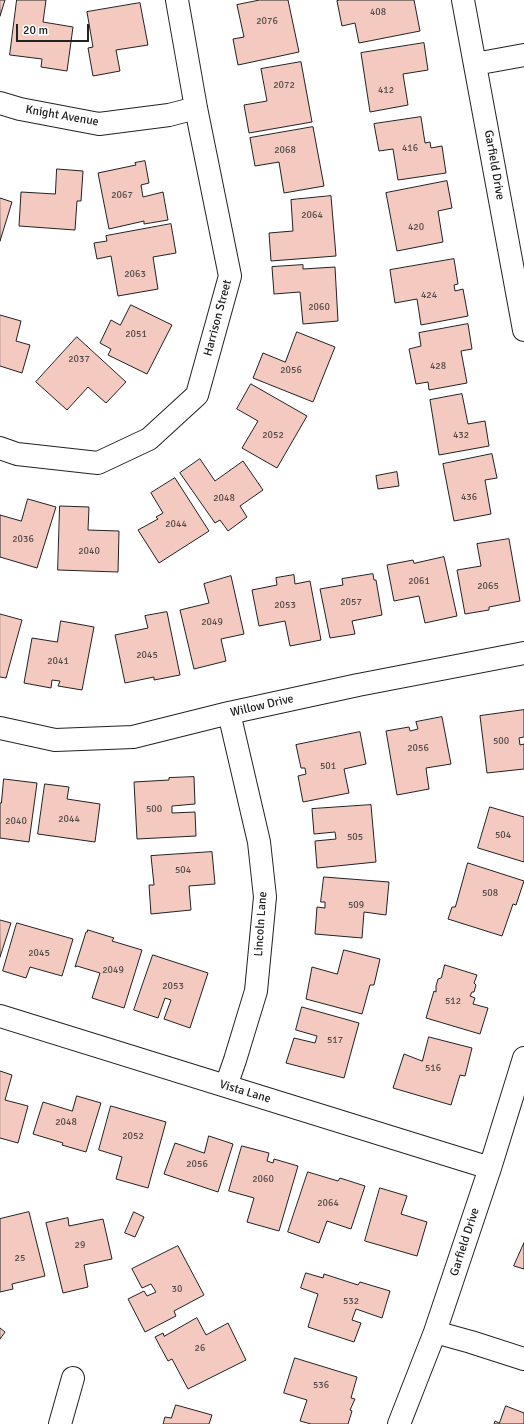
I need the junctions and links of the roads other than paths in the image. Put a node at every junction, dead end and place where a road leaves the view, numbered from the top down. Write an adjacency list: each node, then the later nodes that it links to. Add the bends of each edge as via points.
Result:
1 (177, 0): 6 (street, Harrison Street)
2 (463, 0): 4 (street, Garfield Drive)
3 (524, 55): 4 (street)
4 (475, 64): 7 (street, Garfield Drive)
5 (0, 103): 6 (street, Knight Avenue, via 99,124 169,115)
6 (196, 108): 8 (street, Harrison Street, via 230,276 197,395 149,439 98,462 17,454)
7 (524, 330)
8 (0, 448)
9 (524, 653): 10 (street, Willow Drive)
10 (228, 713): 11 (street, Willow Drive, via 133,736 55,740); 14 (street, Lincoln Lane, via 259,842 265,897 256,991)
11 (0, 728)
12 (0, 1016): 14 (street, Vista Lane)
13 (524, 1058): 15 (street, Garfield Drive)
14 (226, 1086): 15 (street, Vista Lane)
15 (490, 1168): 16 (street, Garfield Drive)
16 (435, 1332): 17 (street); 20 (street, Garfield Drive)
17 (524, 1359)
18 (74, 1378): 19 (street)
19 (60, 1424)
20 (399, 1424)

